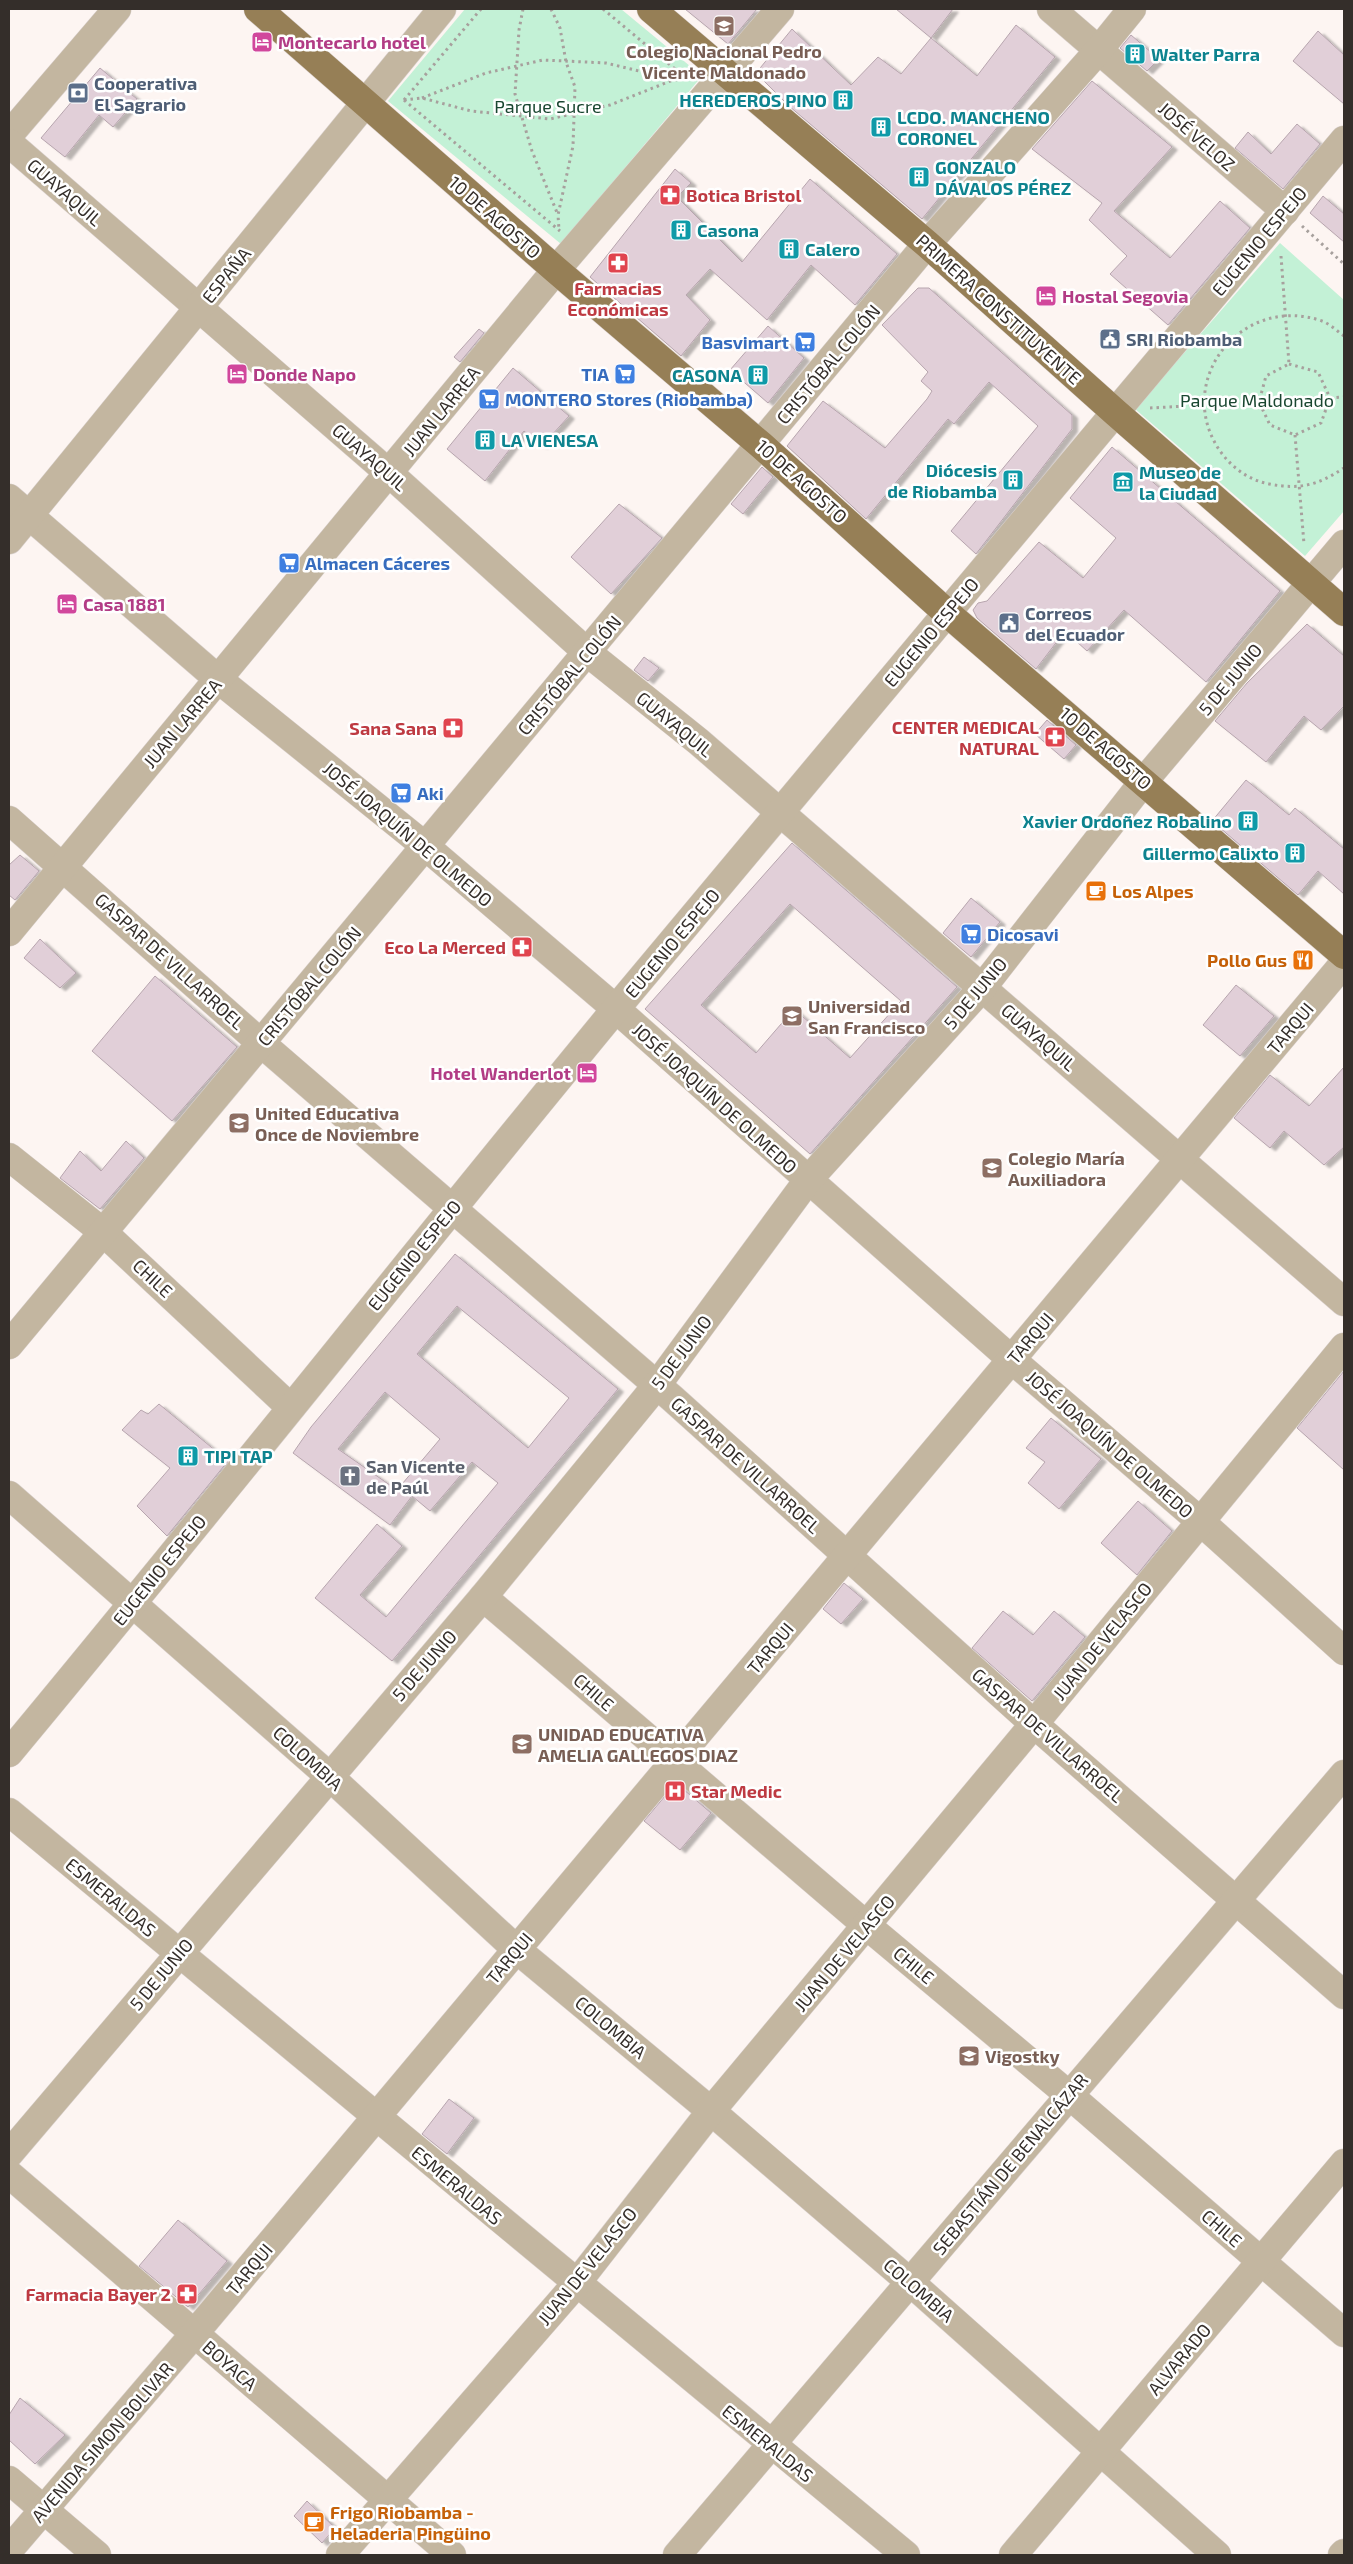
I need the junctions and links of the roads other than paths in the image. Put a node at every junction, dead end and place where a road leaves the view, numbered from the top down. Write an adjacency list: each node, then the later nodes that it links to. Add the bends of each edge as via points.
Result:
1 (117, 9): 11 (street)
2 (258, 9): 10 (main road, 10 DE AGOSTO)
3 (442, 9): 10 (street, ESPAÑA)
4 (651, 9): 9 (main road, PRIMERA CONSTITUYENTE)
5 (780, 9): 9 (street, JUAN LARREA)
6 (1050, 9): 8 (street, JOSÉ VELOZ)
7 (1132, 9): 8 (street, CRISTÓBAL COLÓN)
8 (1098, 51): 14 (street, JOSÉ VELOZ); 15 (street, CRISTÓBAL COLÓN)
9 (724, 72): 15 (main road, PRIMERA CONSTITUYENTE); 16 (street, JUAN LARREA, via 696,86 568,238)
10 (373, 93): 16 (main road, 10 DE AGOSTO, via 386,121); 17 (street, ESPAÑA)
11 (9, 136)
12 (1344, 140): 14 (street, EUGENIO ESPEJO)
13 (9, 143): 17 (street, GUAYAQUIL)
14 (1284, 211): 18 (street, EUGENIO ESPEJO)
15 (927, 244): 18 (main road, PRIMERA CONSTITUYENTE); 19 (street, CRISTÓBAL COLÓN)
16 (556, 270): 19 (main road, 10 DE AGOSTO); 20 (street, JUAN LARREA)
17 (199, 308): 20 (street, GUAYAQUIL); 21 (street, ESPAÑA)
18 (1116, 413): 24 (main road, PRIMERA CONSTITUYENTE); 26 (street, EUGENIO ESPEJO)
19 (761, 445): 26 (main road, 10 DE AGOSTO); 27 (street, CRISTÓBAL COLÓN)
20 (390, 474): 27 (street, GUAYAQUIL); 28 (street, JUAN LARREA)
21 (19, 507): 22 (street, ESPAÑA); 28 (street, JOSÉ JOAQUÍN DE OLMEDO)
22 (9, 540)
23 (1344, 544): 24 (street, 5 DE JUNIO)
24 (1311, 584): 25 (main road, PRIMERA CONSTITUYENTE); 29 (street, 5 DE JUNIO)
25 (1344, 612)
26 (948, 613): 29 (main road, 10 DE AGOSTO); 30 (street, EUGENIO ESPEJO)
27 (588, 653): 30 (street, GUAYAQUIL); 32 (street, CRISTÓBAL COLÓN)
28 (218, 679): 32 (street, JOSÉ JOAQUÍN DE OLMEDO); 33 (street, JUAN LARREA)
29 (1144, 781): 35 (main road, 10 DE AGOSTO); 37 (street, 5 DE JUNIO)
30 (781, 813): 37 (street, GUAYAQUIL); 38 (street, EUGENIO ESPEJO)
31 (9, 820): 33 (street, GASPAR DE VILLARROEL)
32 (425, 846): 38 (street, JOSÉ JOAQUÍN DE OLMEDO); 39 (street, CRISTÓBAL COLÓN)
33 (62, 867): 34 (street, JUAN LARREA); 39 (street, GASPAR DE VILLARROEL)
34 (9, 932)
35 (1344, 955)
36 (1344, 963): 41 (street, TARQUI)
37 (982, 988): 41 (street, GUAYAQUIL); 42 (street, 5 DE JUNIO)
38 (616, 1009): 42 (street, JOSÉ JOAQUÍN DE OLMEDO); 43 (street, EUGENIO ESPEJO)
39 (262, 1044): 43 (street, GASPAR DE VILLARROEL); 44 (street, CRISTÓBAL COLÓN)
40 (9, 1157): 44 (street, CHILE)
41 (1180, 1160): 45 (street, GUAYAQUIL); 48 (street, TARQUI)
42 (808, 1180): 48 (street, JOSÉ JOAQUÍN DE OLMEDO); 49 (street, 5 DE JUNIO)
43 (452, 1209): 49 (street, GASPAR DE VILLARROEL); 50 (street, EUGENIO ESPEJO)
44 (103, 1232): 46 (street, CRISTÓBAL COLÓN); 50 (street, CHILE)
45 (1344, 1302)
46 (9, 1345)
47 (1344, 1348): 52 (street, JUAN DE VELASCO)
48 (1012, 1360): 52 (street, JOSÉ JOAQUÍN DE OLMEDO); 53 (street, TARQUI)
49 (657, 1385): 53 (street, GASPAR DE VILLARROEL); 54 (street, 5 DE JUNIO)
50 (290, 1407): 55 (street, EUGENIO ESPEJO)
51 (9, 1495): 55 (street, COLOMBIA)
52 (1200, 1521): 56 (street, JOSÉ JOAQUÍN DE OLMEDO); 57 (street, JUAN DE VELASCO)
53 (847, 1557): 57 (street, GASPAR DE VILLARROEL); 59 (street, TARQUI)
54 (483, 1597): 59 (street, CHILE); 61 (street, 5 DE JUNIO)
55 (132, 1605): 58 (street, EUGENIO ESPEJO); 61 (street, COLOMBIA)
56 (1344, 1651)
57 (1034, 1724): 63 (street, GASPAR DE VILLARROEL); 64 (street, JUAN DE VELASCO)
58 (9, 1753)
59 (674, 1761): 64 (street, CHILE); 65 (street, TARQUI)
60 (1344, 1774): 63 (street, SEBASTIÁN DE BENALCÁZAR)
61 (329, 1776): 65 (street, COLOMBIA); 66 (street, 5 DE JUNIO)
62 (9, 1812): 66 (street, ESMERALDAS)
63 (1238, 1899): 67 (street, GASPAR DE VILLARROEL); 68 (street, SEBASTIÁN DE BENALCÁZAR)
64 (866, 1925): 68 (street, CHILE); 69 (street, JUAN DE VELASCO)
65 (516, 1949): 69 (street, COLOMBIA); 70 (street, TARQUI)
66 (179, 1954): 70 (street, ESMERALDAS); 71 (street, 5 DE JUNIO)
67 (1344, 1994)
68 (1069, 2094): 74 (street, CHILE); 75 (street, SEBASTIÁN DE BENALCÁZAR)
69 (711, 2111): 75 (street, COLOMBIA); 76 (street, JUAN DE VELASCO)
70 (375, 2117): 76 (street, ESMERALDAS); 78 (street, TARQUI)
71 (9, 2154)
72 (1344, 2163): 74 (street, ALVARADO)
73 (9, 2174): 78 (street, BOYACA)
74 (1260, 2262): 77 (street, CHILE); 80 (street, ALVARADO)
75 (910, 2282): 79 (street, SEBASTIÁN DE BENALCÁZAR); 80 (street, COLOMBIA)
76 (576, 2284): 79 (street, ESMERALDAS); 82 (street, JUAN DE VELASCO)
77 (1344, 2333)
78 (194, 2334): 82 (street, BOYACA); 83 (street, AVENIDA SIMON BOLIVAR)
79 (770, 2445): 88 (street, SEBASTIÁN DE BENALCÁZAR); 89 (street, ESMERALDAS)
80 (1100, 2453): 90 (street, ALVARADO); 91 (street, COLOMBIA)
81 (9, 2480): 83 (street)
82 (388, 2500): 86 (street, JUAN DE VELASCO); 87 (street, BOYACA)
83 (43, 2510): 84 (street, AVENIDA SIMON BOLIVAR); 85 (street)
84 (9, 2550)
85 (97, 2555)
86 (340, 2555)
87 (452, 2555)
88 (677, 2555)
89 (906, 2555)
90 (1013, 2555)
91 (1217, 2555)

